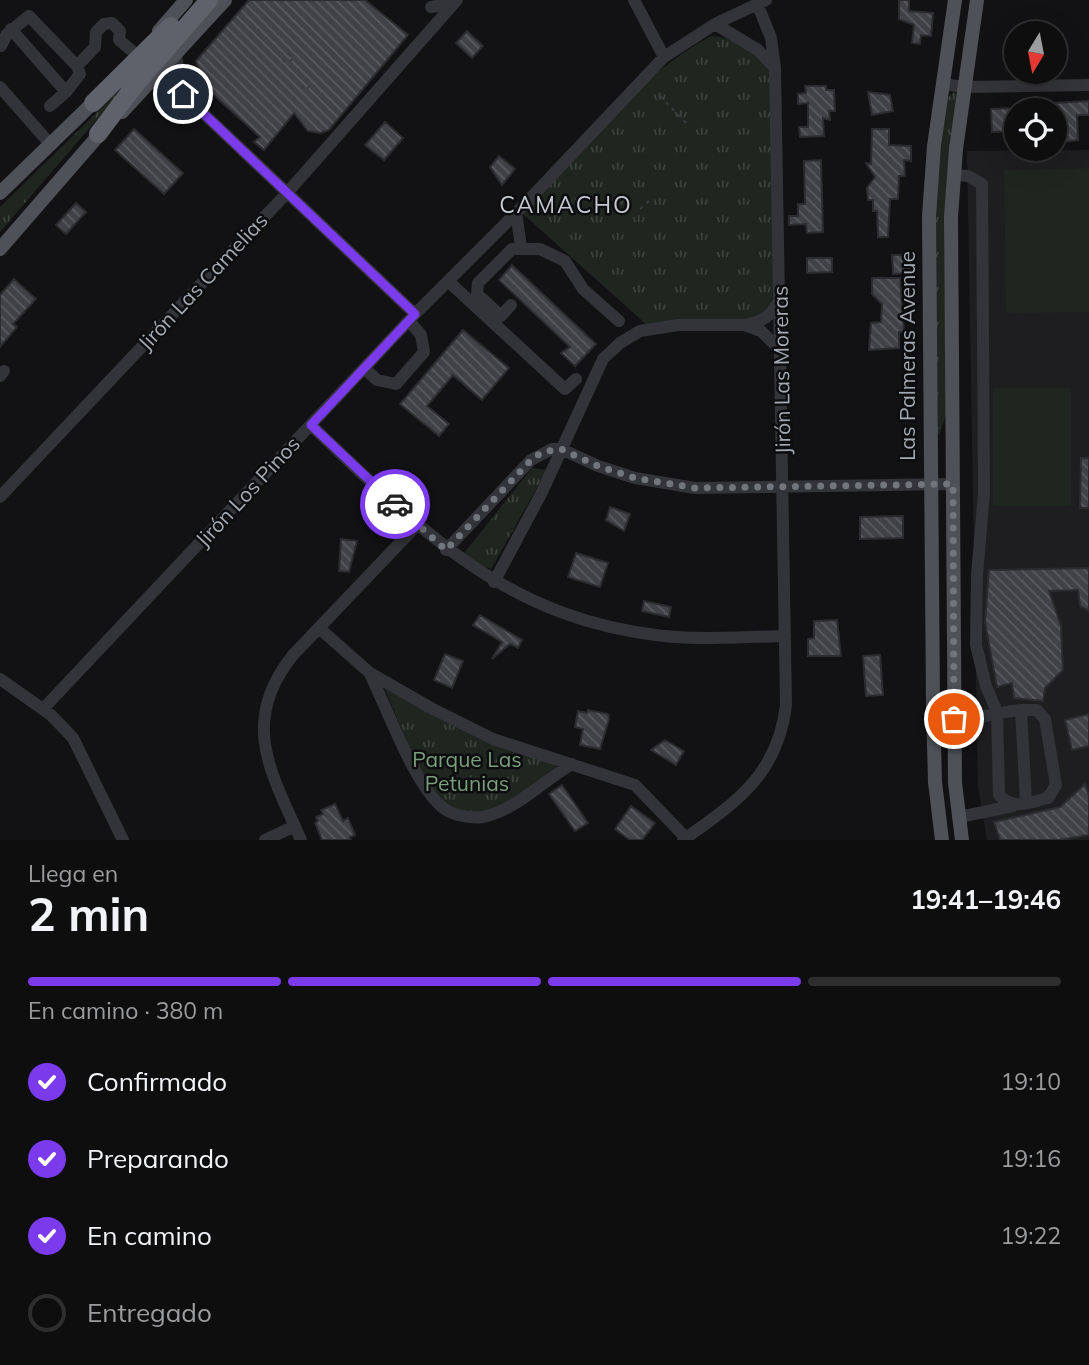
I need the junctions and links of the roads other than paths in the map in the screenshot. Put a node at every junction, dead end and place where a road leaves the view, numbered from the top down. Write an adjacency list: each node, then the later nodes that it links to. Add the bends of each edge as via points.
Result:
1 (186, 0): 20 (main road)
2 (194, 0): 30 (highway)
3 (209, 0): 32 (highway)
4 (225, 0): 19 (main road)
5 (634, 0): 21 (street)
6 (955, 0): 18 (main road, Las Palmeras Avenue)
7 (977, 0): 22 (main road, Las Palmeras Avenue)
8 (456, 1): 9 (street); 14 (street, Jirón Las Camelias)
9 (431, 2)
10 (762, 2): 12 (street, Jirón Los Pinos); 24 (street, Jirón Las Moreras)
11 (420, 19): 14 (street)
12 (715, 24): 21 (street, Jirón Los Pinos); 24 (street, via 758,50)
13 (11, 29): 16 (street); 23 (street, via 29,16); 29 (street)
14 (430, 30): 36 (street, Jirón Las Camelias)
15 (119, 40): 17 (street); 17 (street, via 120,31 112,23 104,24 96,32); 20 (street)
16 (1, 46)
17 (95, 47): 23 (street)
18 (947, 54): 22 (main road, via 954,62); 25 (main road, Las Palmeras Avenue)
19 (176, 55): 32 (main road); 36 (street, via 183,94)
20 (138, 56): 30 (main road)
21 (664, 57): 37 (street, Jirón Los Pinos)
22 (969, 57): 28 (main road, Las Palmeras Avenue)
23 (77, 66): 29 (street, via 80,74)
24 (775, 68): 41 (street, Jirón Las Moreras)
25 (943, 84): 28 (street); 51 (main road, Las Palmeras Avenue, via 929,216)
26 (1089, 85): 28 (street)
27 (0, 87): 33 (street)
28 (964, 87): 34 (main road, Las Palmeras Avenue)
29 (66, 92): 31 (street)
30 (93, 103): 33 (main road)
31 (50, 106)
32 (98, 134): 39 (main road)
33 (51, 145): 35 (main road)
34 (954, 175): 50 (main road, Las Palmeras Avenue); 62 (street, via 982,184 984,493)
35 (0, 193)
36 (287, 193): 43 (street); 56 (street, Jirón Las Camelias)
37 (516, 212): 38 (street); 40 (street, Jirón Los Pinos)
38 (521, 247): 42 (street, via 512,249 478,283 477,294 496,314 501,316); 44 (street, via 540,249 565,261 583,289)
39 (0, 249)
40 (448, 281): 43 (street, Jirón Los Pinos); 48 (street, via 565,388)
41 (781, 296): 45 (street, via 774,311 761,322); 46 (street, Jirón Las Moreras)
42 (511, 305)
43 (412, 317): 47 (street, Jirón Los Pinos); 47 (street, via 424,352 396,384 377,380)
44 (619, 321)
45 (744, 326): 46 (street, via 767,335); 52 (street, via 651,328 620,342 603,359)
46 (781, 351): 55 (street, Jirón Las Moreras)
47 (364, 368): 49 (street, Jirón Los Pinos)
48 (576, 379)
49 (311, 425): 59 (street); 69 (street, Jirón Los Pinos)
50 (951, 428): 51 (main road, via 945,437); 54 (main road, Las Palmeras Avenue)
51 (929, 437): 53 (main road, Las Palmeras Avenue)
52 (561, 449): 55 (street, via 635,478 695,488); 60 (street, via 542,452 531,460); 63 (street)
53 (930, 484): 54 (street); 55 (street); 58 (main road, Las Palmeras Avenue)
54 (953, 484): 57 (main road, Las Palmeras Avenue)
55 (783, 487): 65 (street, Jirón Las Moreras)
56 (0, 497)
57 (953, 515): 58 (main road, via 938,511); 61 (main road, Las Palmeras Avenue)
58 (930, 518): 68 (main road, Las Palmeras Avenue)
59 (417, 526): 60 (street); 64 (street)
60 (446, 550): 63 (street)
61 (953, 566): 62 (street); 72 (main road, Las Palmeras Avenue)
62 (978, 566): 71 (street, via 976,645)
63 (494, 582): 65 (street, via 554,610 618,629 687,637)
64 (319, 628): 66 (street); 76 (street, via 278,676 263,719 268,768)
65 (785, 636): 77 (street, Jirón Las Moreras, via 784,718 770,760 748,791)
66 (370, 673): 73 (street, via 494,739); 73 (street, via 428,793 444,809 483,817)
67 (0, 679): 69 (street)
68 (933, 704): 72 (street, via 941,715); 81 (main road, Las Palmeras Avenue)
69 (43, 709): 78 (street, via 79,747)
70 (1021, 710): 71 (street); 74 (street); 74 (street, via 1037,710 1045,719 1056,785 1048,798)
71 (997, 712): 72 (street); 74 (street, via 999,795 1005,802)
72 (954, 719): 75 (main road, Las Palmeras Avenue)
73 (572, 764): 77 (street, via 635,785)
74 (1021, 804): 75 (street)
75 (959, 817): 82 (main road, Las Palmeras Avenue)
76 (295, 826): 79 (street); 80 (street)
77 (686, 839)
78 (123, 840)
79 (265, 840)
80 (302, 840)
81 (942, 840)
82 (962, 840)

